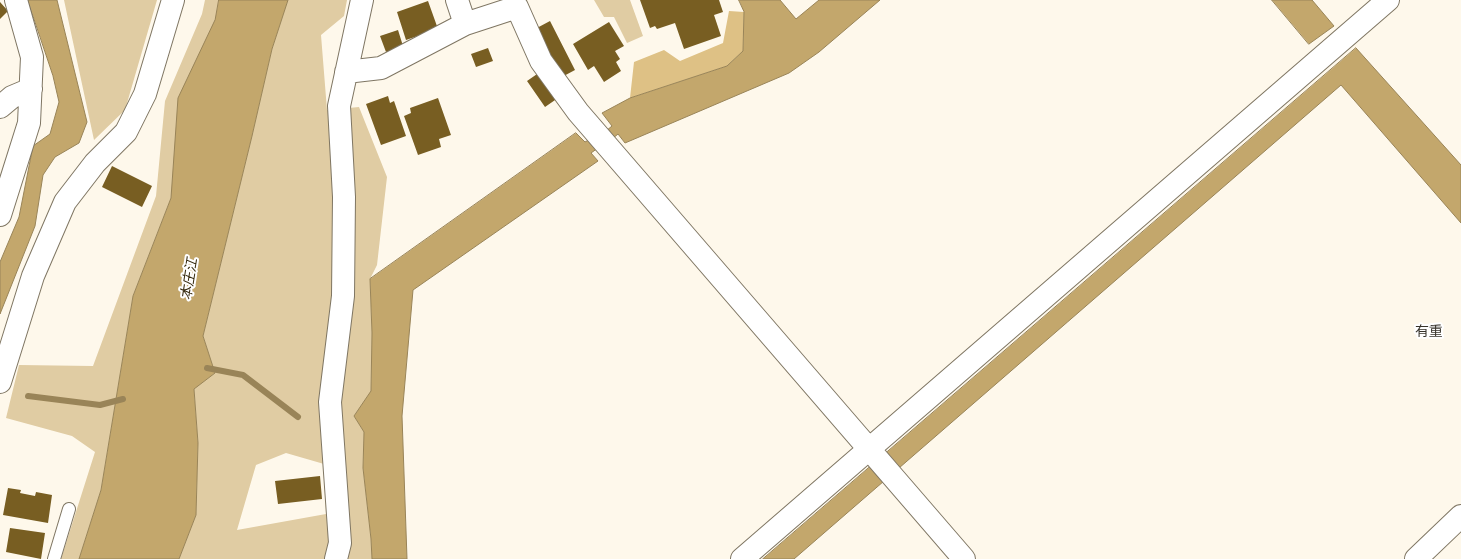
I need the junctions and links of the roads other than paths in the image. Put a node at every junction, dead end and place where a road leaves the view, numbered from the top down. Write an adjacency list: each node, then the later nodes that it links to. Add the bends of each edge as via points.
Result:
1 (16, 0): 8 (street, via 32,56)
2 (173, 0): 11 (street, via 145,94 126,132 95,163 65,202 33,276)
3 (362, 0): 7 (street)
4 (457, 0): 6 (street)
5 (1388, 0): 12 (street)
6 (465, 24): 7 (street, via 381,68); 12 (street, via 517,7 541,61 578,112)
7 (346, 72): 16 (street, via 339,106 344,197 343,296 330,402 340,543)
8 (31, 89): 9 (street, via 12,97); 10 (street, via 29,123)
9 (0, 107)
10 (0, 215)
11 (0, 382)
12 (872, 453): 17 (street); 18 (street)
13 (69, 509): 15 (lane)
14 (1461, 516): 19 (street)
15 (54, 559)
16 (336, 559)
17 (742, 559)
18 (964, 559)
19 (1416, 559)

